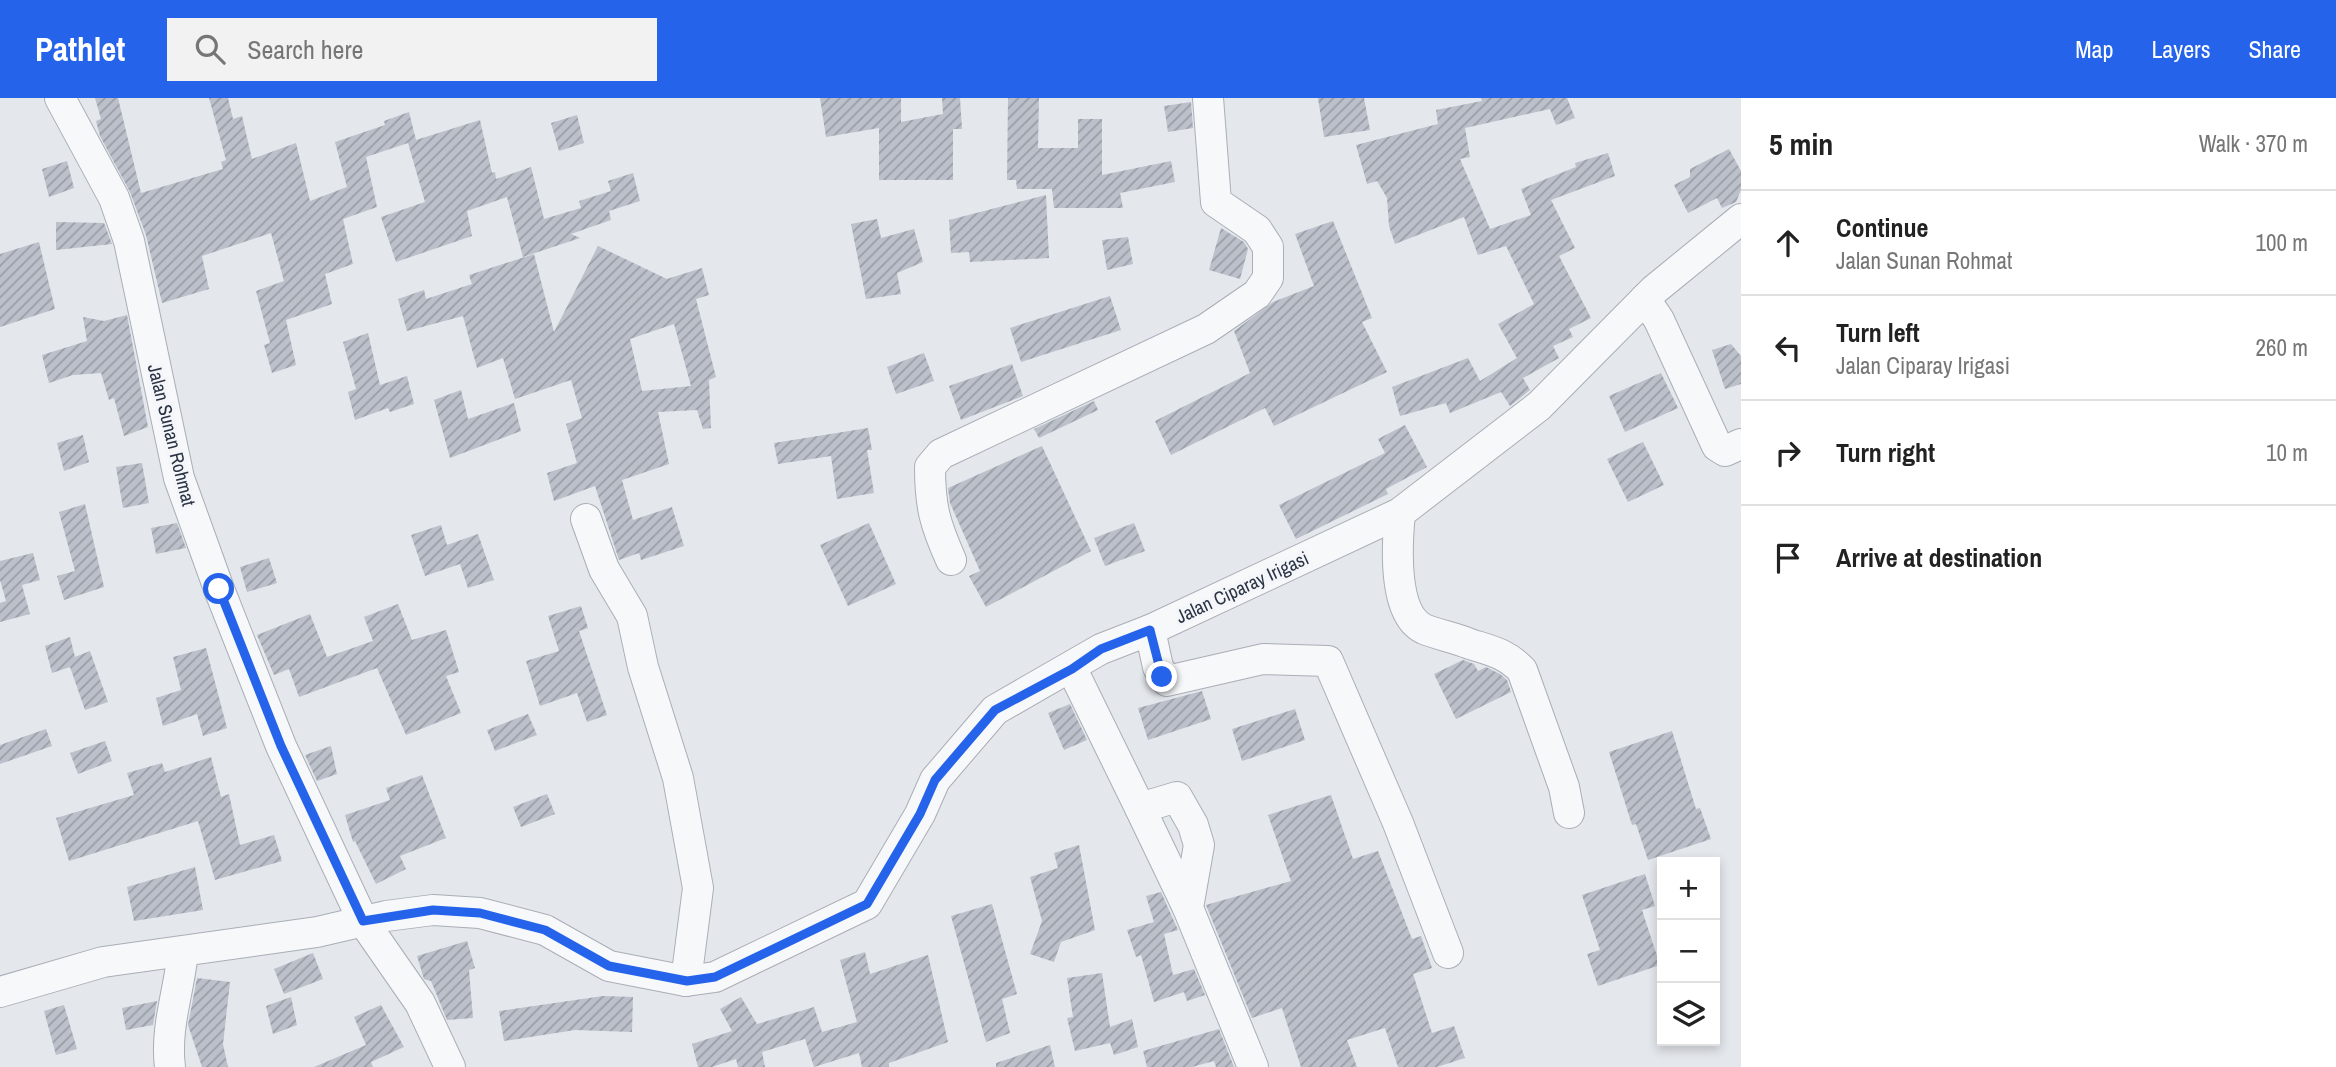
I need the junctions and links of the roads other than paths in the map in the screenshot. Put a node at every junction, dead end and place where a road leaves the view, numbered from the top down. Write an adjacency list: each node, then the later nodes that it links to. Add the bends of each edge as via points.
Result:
1 (60, 98): 14 (street, Jalan Sunan Rohmat, via 114,198 129,241 179,478 219,589 281,746)
2 (1208, 98): 8 (street, via 1216,202 1257,230 1268,247 1268,278 1257,294 1206,329 941,454 930,467 930,488 933,519)
3 (1741, 219): 4 (street, Jalan Ciparay Irigasi)
4 (1651, 308): 5 (street, via 1717,446 1726,451); 7 (street, Jalan Ciparay Irigasi)
5 (1740, 447)
6 (586, 519): 17 (street, via 604,569 632,616 678,778 698,888)
7 (1399, 521): 9 (street, Jalan Ciparay Irigasi); 12 (street, via 1398,560 1410,618 1423,628 1495,650 1522,670)
8 (951, 561)
9 (1150, 630): 10 (street, Jalan Ciparay Irigasi, via 1101,649); 16 (street, via 1158,667 1167,681 1263,659 1328,662)
10 (1072, 669): 11 (street); 17 (street, Jalan Ciparay Irigasi, via 995,710 973,732 935,780 867,904 715,977)
11 (1140, 807): 13 (street); 13 (street, via 1174,796 1193,825 1199,845)
12 (1569, 813)
13 (1188, 908): 21 (street)
14 (363, 921): 15 (street, Jalan Ciparay Irigasi); 17 (street, Jalan Ciparay Irigasi, via 433,910 480,913 545,930 609,966); 20 (street, Jalan Sunan Rohmat, via 420,1003)
15 (183, 952): 18 (street, Jalan Ciparay Irigasi, via 103,962); 19 (street, via 174,992)
16 (1448, 953)
17 (687, 981)
18 (0, 992)
19 (170, 1067)
20 (450, 1067)
21 (1253, 1067)

